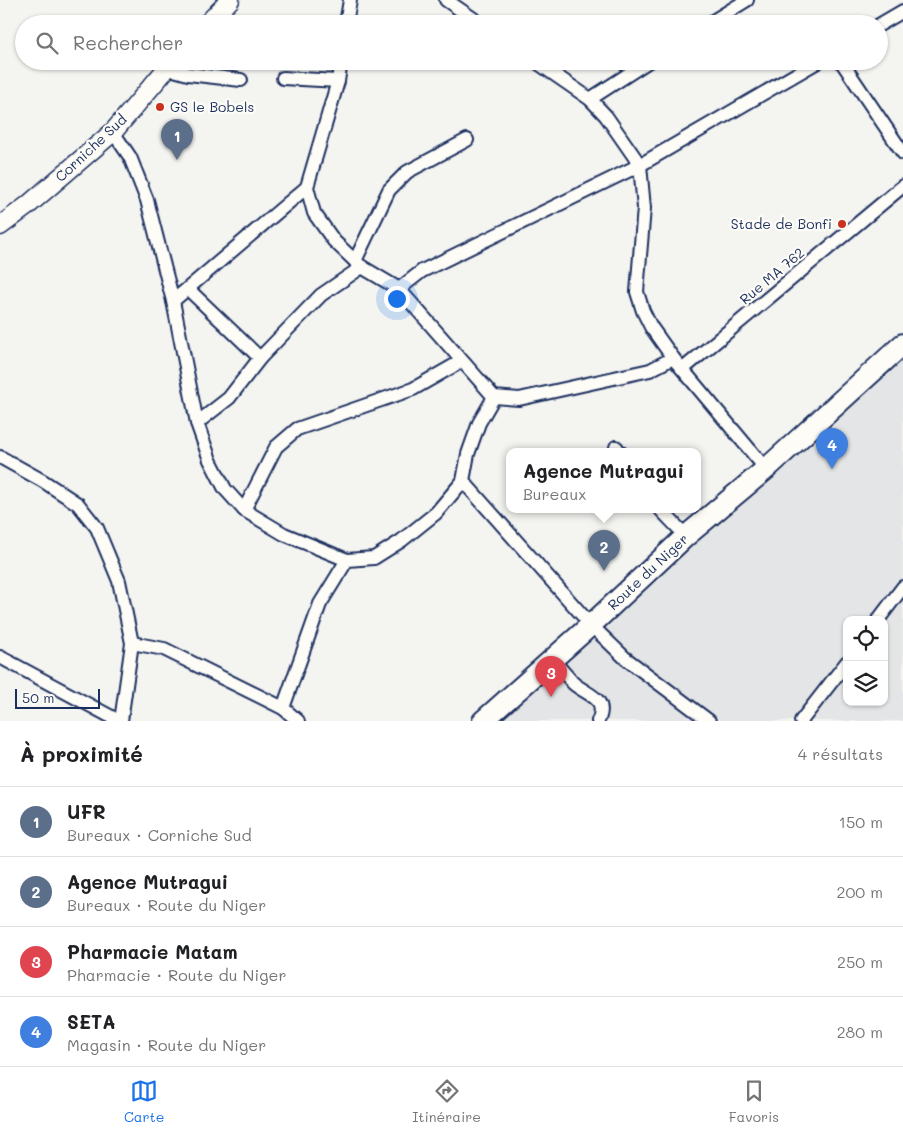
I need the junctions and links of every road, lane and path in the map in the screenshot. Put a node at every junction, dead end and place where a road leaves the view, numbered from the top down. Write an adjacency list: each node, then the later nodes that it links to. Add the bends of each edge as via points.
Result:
1 (230, 0): 6 (main road)
2 (350, 0): 7 (street)
3 (446, 0): 8 (street)
4 (746, 0): 9 (street)
5 (903, 11): 10 (street)
6 (216, 15)
7 (348, 15)
8 (468, 15)
9 (722, 15)
10 (888, 20)
11 (166, 70): 22 (main road, Corniche Sud)
12 (180, 70): 19 (street, via 188,74)
13 (340, 70): 20 (street)
14 (548, 70): 21 (street)
15 (635, 70): 21 (street)
16 (803, 70): 25 (street)
17 (847, 70): 24 (street)
18 (283, 78): 20 (street)
19 (241, 80)
20 (338, 81): 27 (street)
21 (590, 99): 25 (street)
22 (112, 132): 28 (main road, Corniche Sud, via 28,206); 32 (street, via 130,157 147,200)
23 (467, 140): 29 (street, via 407,172 389,190)
24 (903, 153)
25 (640, 165): 31 (street, via 422,270); 35 (street, via 644,208 637,292 651,328)
26 (903, 186): 37 (street, Rue MA 762)
27 (307, 187): 29 (street, via 314,213 334,241); 30 (street)
28 (0, 226)
29 (359, 264): 31 (street); 34 (street, via 321,295)
30 (188, 289): 32 (street); 34 (street)
31 (399, 289): 36 (street)
32 (173, 301): 39 (street)
33 (900, 352): 41 (main road, Route du Niger)
34 (260, 358): 39 (street, via 229,398)
35 (673, 358): 37 (street); 38 (street, via 650,370 519,399)
36 (462, 362): 38 (street); 43 (street, via 413,389 297,428 276,447)
37 (683, 369): 41 (street)
38 (494, 397): 42 (street, via 478,423)
39 (197, 422): 43 (street, via 210,460 225,489)
40 (0, 457): 50 (street, via 78,504 98,528 119,581)
41 (766, 468): 45 (main road, Route du Niger)
42 (463, 481): 46 (street, via 436,513 401,541 374,558); 49 (street)
43 (244, 510): 46 (street, via 284,534)
44 (663, 513): 45 (street)
45 (686, 536): 49 (main road, Route du Niger)
46 (347, 560): 54 (street, via 320,604)
47 (903, 587): 48 (street)
48 (881, 616)
49 (591, 625): 52 (main road, Route du Niger); 59 (street, via 625,658)
50 (132, 643): 54 (street, via 164,649); 55 (street)
51 (0, 657): 55 (street)
52 (552, 659): 57 (main road, Route du Niger); 58 (street, via 575,685 596,698 600,706)
53 (843, 667): 60 (street)
54 (283, 708): 56 (street)
55 (120, 721)
56 (298, 721)
57 (482, 721)
58 (598, 721)
59 (709, 721)
60 (801, 721)

